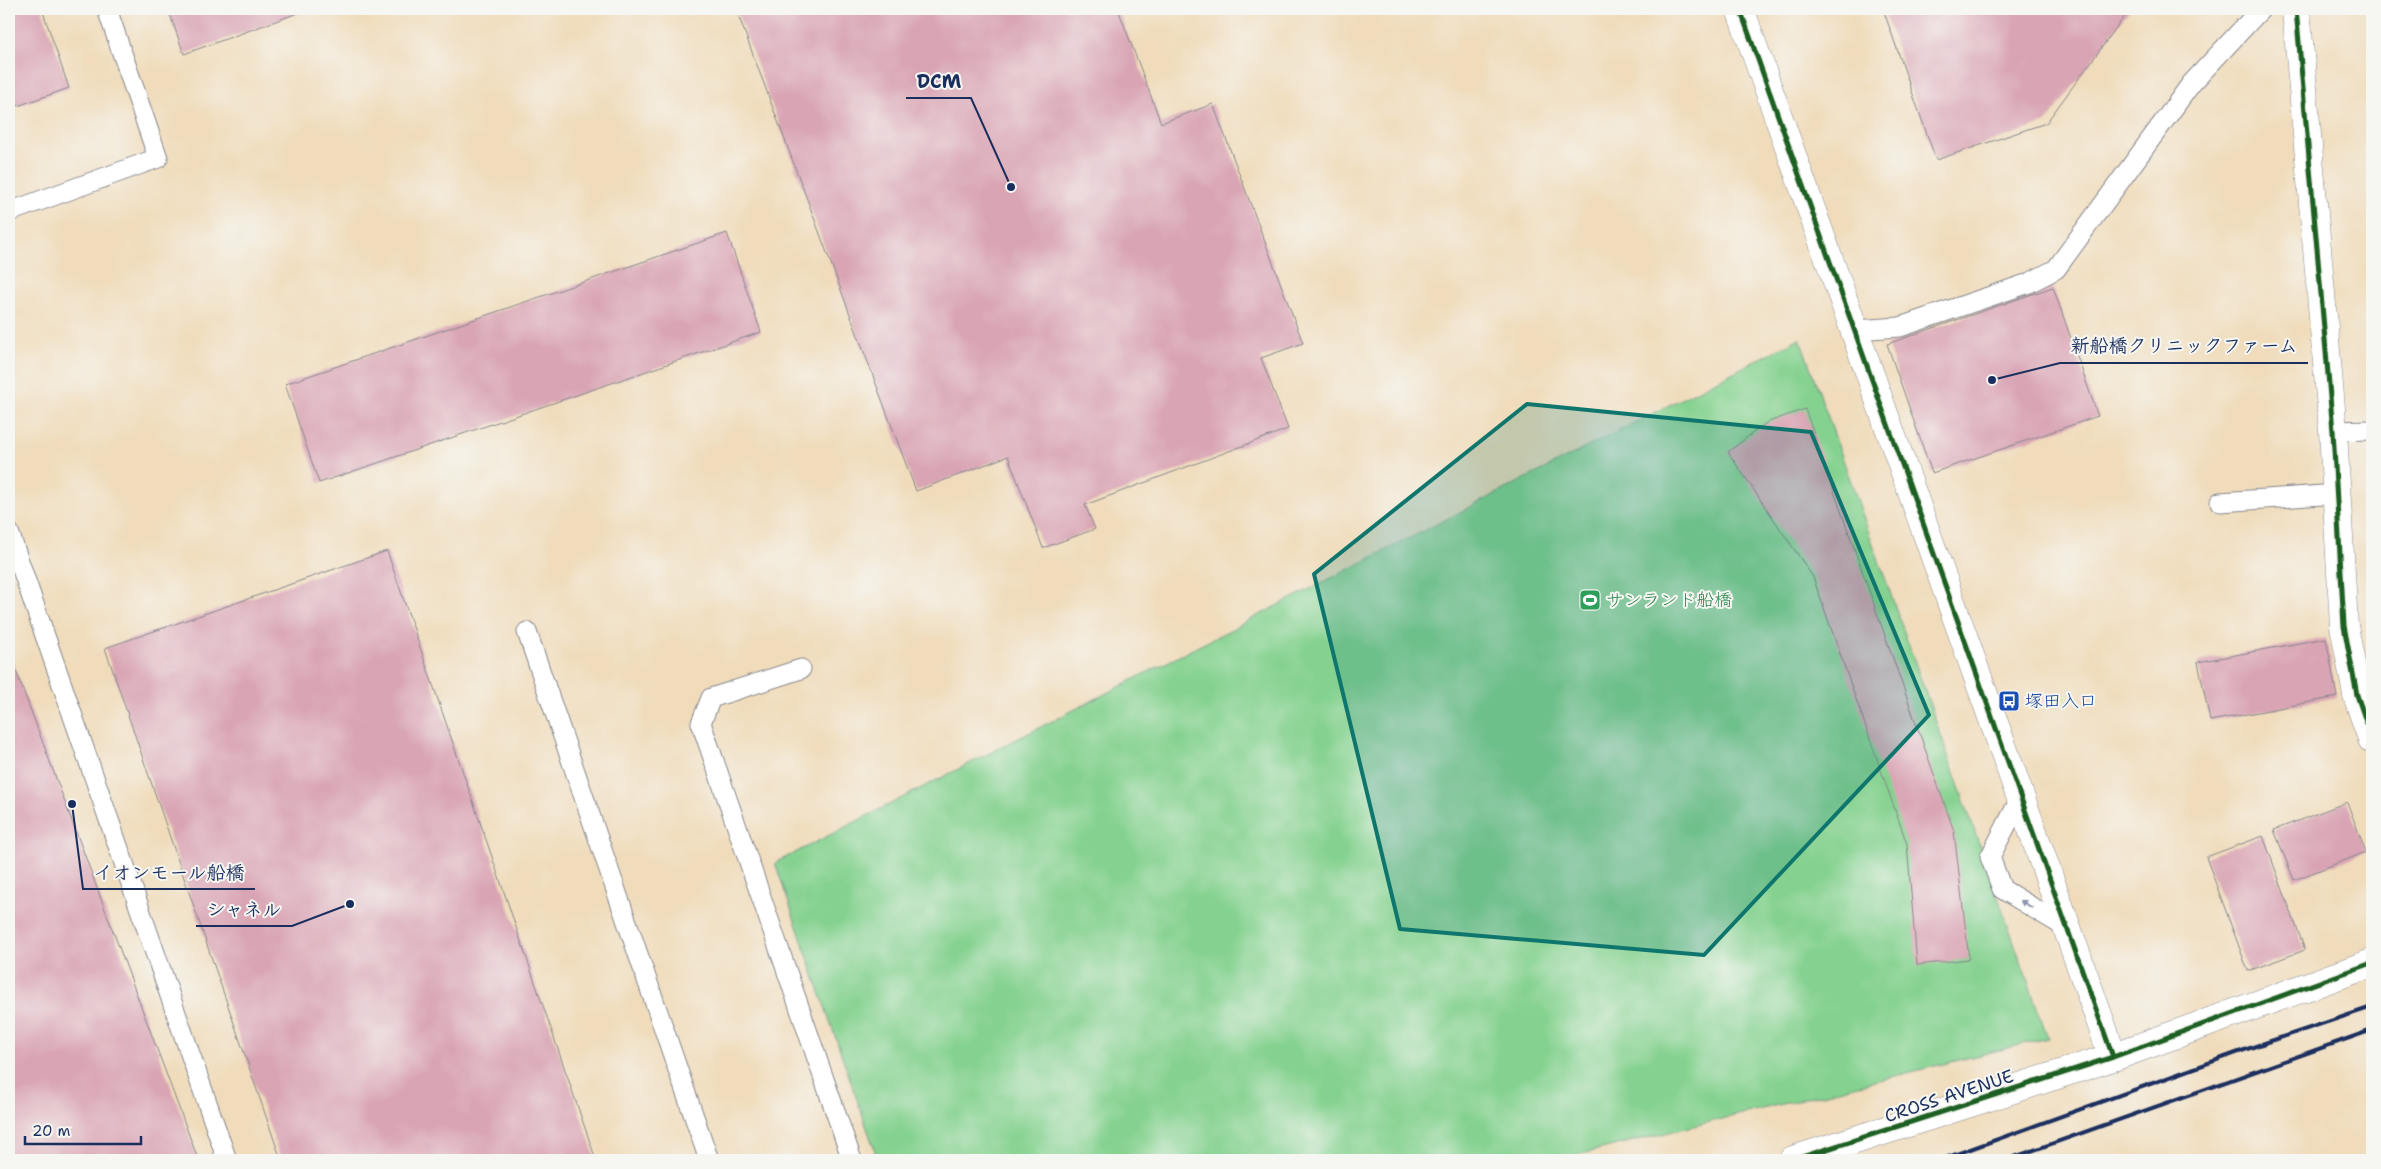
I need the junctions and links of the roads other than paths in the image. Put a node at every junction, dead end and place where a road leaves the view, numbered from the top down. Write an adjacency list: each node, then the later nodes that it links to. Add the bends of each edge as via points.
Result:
1 (107, 9): 5 (lane, via 158,158)
2 (1740, 9): 6 (street)
3 (2261, 9): 6 (lane, via 2191,84 2056,269 2029,283 1900,327)
4 (2296, 9): 8 (street)
5 (9, 212)
6 (1855, 330): 16 (street)
7 (2372, 430): 8 (lane)
8 (2333, 431): 9 (street)
9 (2337, 494): 10 (lane); 15 (street, via 2344,626 2357,695)
10 (2220, 502)
11 (9, 532): 21 (lane)
12 (9, 571): 20 (lane)
13 (527, 632): 22 (lane)
14 (801, 669): 23 (lane, via 711,698 701,723)
15 (2372, 739)
16 (2021, 798): 17 (street); 17 (lane, one-way to 16, via 2002,889 1990,857)
17 (2068, 928): 19 (street)
18 (2372, 964): 19 (street, CROSS AVENUE)
19 (2113, 1057): 24 (street, CROSS AVENUE)
20 (214, 1160)
21 (227, 1160)
22 (709, 1160)
23 (852, 1160)
24 (1793, 1160)

